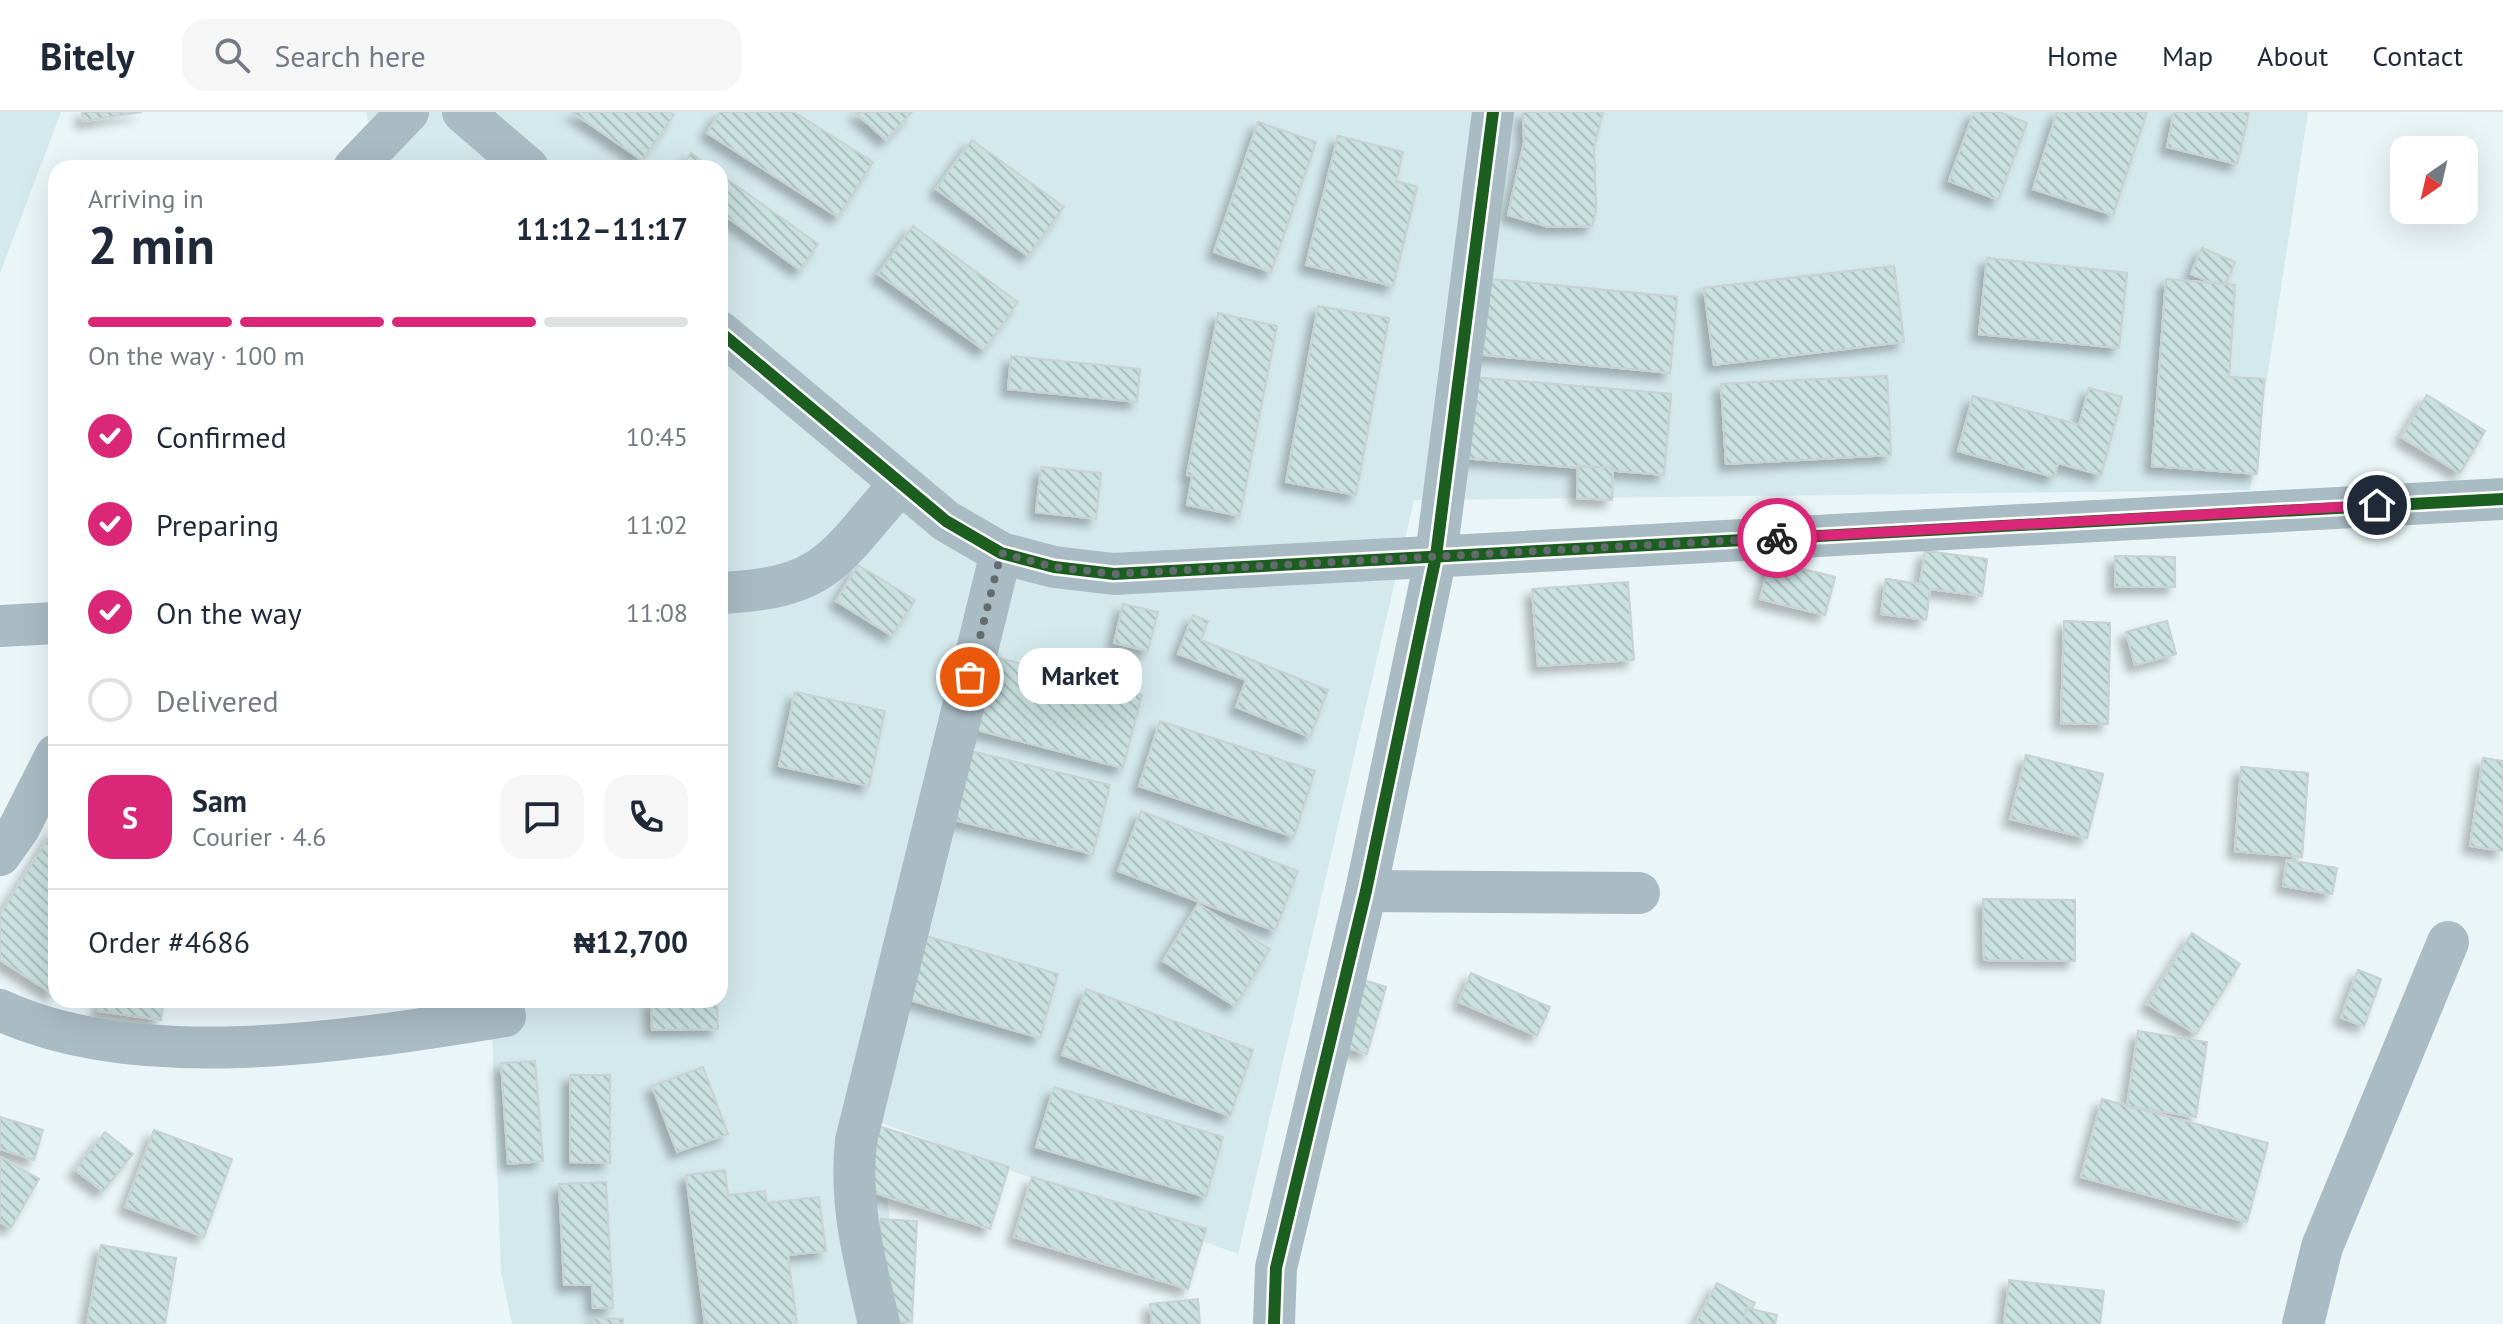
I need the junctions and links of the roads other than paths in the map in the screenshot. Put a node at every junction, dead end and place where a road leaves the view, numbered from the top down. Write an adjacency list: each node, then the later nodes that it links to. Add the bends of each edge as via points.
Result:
1 (408, 112): 4 (street)
2 (463, 112): 5 (street)
3 (1493, 112): 10 (street)
4 (362, 160)
5 (519, 160)
6 (728, 339): 7 (street)
7 (899, 485): 9 (street); 11 (street, via 828,566 799,583)
8 (2503, 499): 10 (street)
9 (1001, 553): 10 (street, via 1054,567 1114,574); 21 (street, via 856,1141 855,1215)
10 (1436, 556): 16 (street)
11 (728, 592)
12 (48, 623): 13 (street)
13 (0, 626)
14 (48, 771): 15 (street)
15 (0, 855)
16 (1366, 891): 17 (street); 22 (street, via 1276,1268)
17 (1639, 893)
18 (2448, 942): 23 (street, via 2322,1247)
19 (0, 1010): 20 (street, via 27,1022 129,1046 348,1042)
20 (505, 1016)
21 (879, 1324)
22 (1274, 1324)
23 (2303, 1324)

